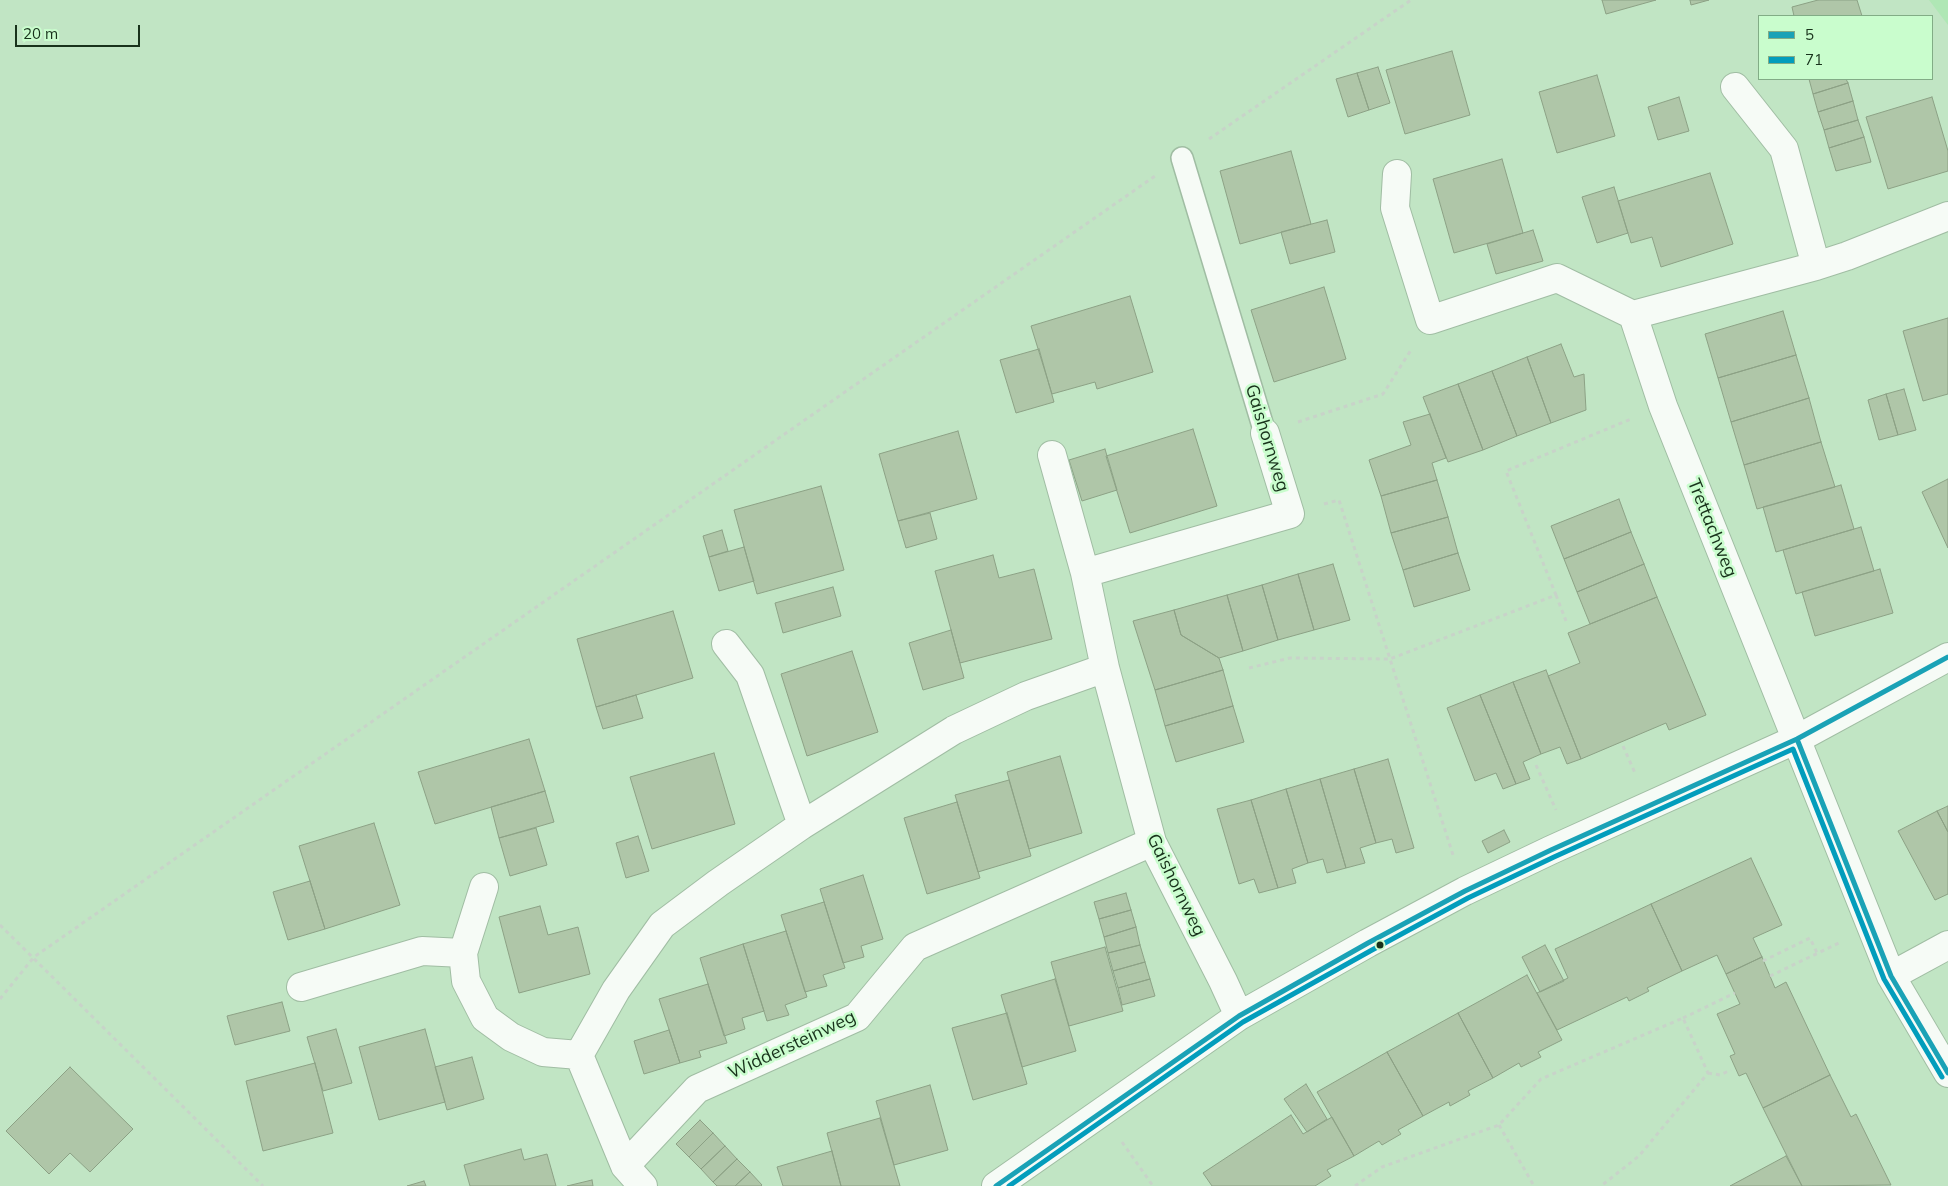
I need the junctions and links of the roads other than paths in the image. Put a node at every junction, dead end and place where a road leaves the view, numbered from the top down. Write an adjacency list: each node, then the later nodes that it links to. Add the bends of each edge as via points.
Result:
1 (1735, 87): 5 (street, via 1784,149)
2 (1182, 158): 7 (lane, Gaishornweg)
3 (1397, 174): 6 (street, via 1395,208 1430,320 1557,278)
4 (1948, 216): 5 (street)
5 (1816, 266): 6 (street)
6 (1632, 315): 13 (street, Trettachweg, via 1663,406)
7 (1265, 433): 9 (street, Gaishornweg, via 1290,514)
8 (1052, 454): 9 (street, Gaishornweg)
9 (1085, 573): 12 (street, Gaishornweg)
10 (726, 644): 14 (street, via 750,675)
11 (1948, 657): 13 (street)
12 (1106, 668): 14 (street, via 1026,696 954,730); 15 (street, Gaishornweg)
13 (1797, 739): 19 (street, Trettachweg); 21 (street, via 1465,891)
14 (802, 825): 22 (street, via 662,925 616,990)
15 (1152, 842): 21 (street, Gaishornweg); 24 (street, Widdersteinweg, via 915,947 857,1017 697,1089)
16 (484, 887): 18 (street)
17 (1948, 945): 19 (street)
18 (463, 953): 20 (street, via 422,951); 22 (street, via 466,981 485,1018 511,1037 543,1052)
19 (1891, 976): 23 (street, Trettachweg)
20 (301, 986)
21 (1239, 1016): 26 (street)
22 (579, 1056): 24 (street)
23 (1948, 1073)
24 (625, 1166): 25 (street)
25 (643, 1186)
26 (996, 1186)

